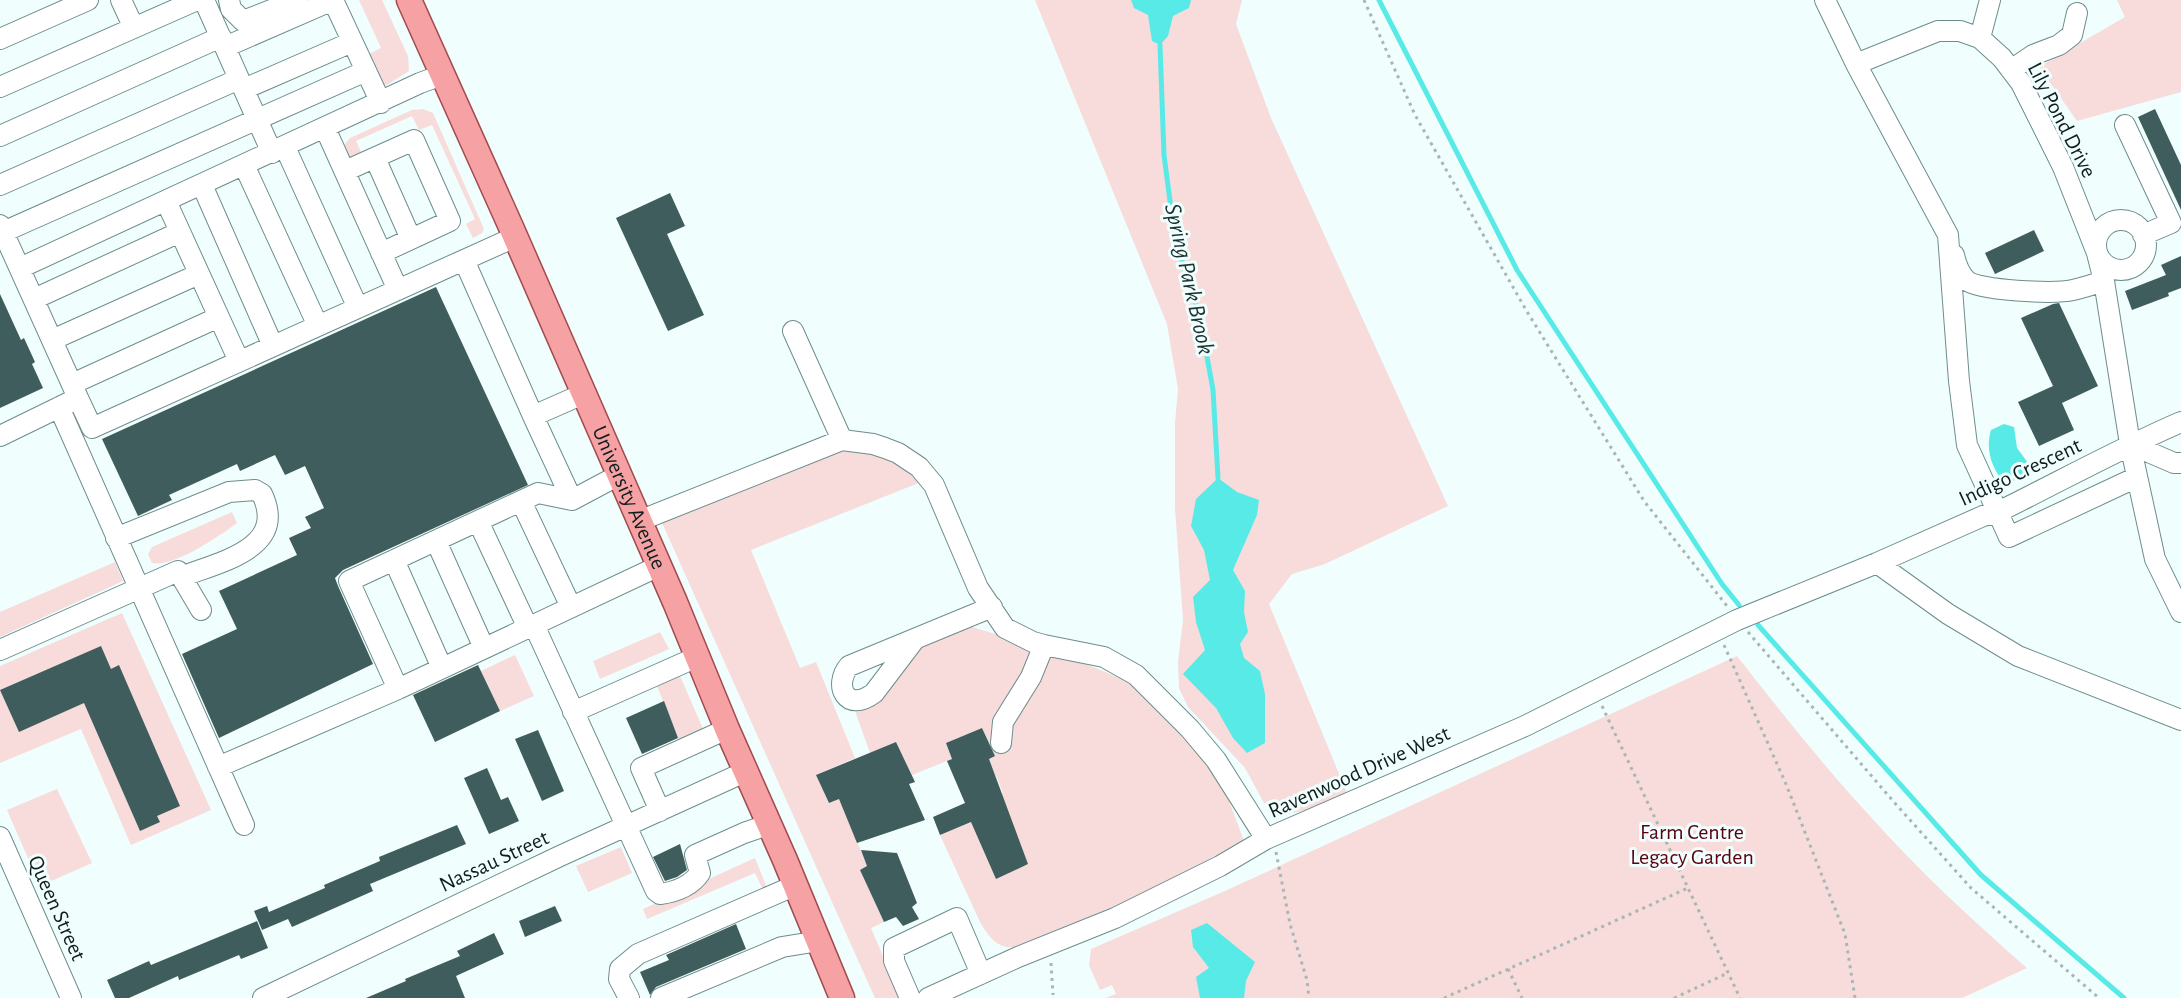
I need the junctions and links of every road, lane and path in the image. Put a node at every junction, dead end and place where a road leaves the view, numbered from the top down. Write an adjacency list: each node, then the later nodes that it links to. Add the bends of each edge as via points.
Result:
1 (88, 0): 15 (street)
2 (121, 0): 13 (street)
3 (197, 0): 13 (street)
4 (204, 0): 16 (street)
5 (229, 0): 6 (street, via 231,9 243,21)
6 (297, 0)
7 (333, 0): 16 (street); 17 (street)
8 (409, 0): 21 (main road, University Avenue)
9 (1364, 0): 84 (path, via 1415,115 1526,310 1644,501)
10 (1825, 0): 18 (street)
11 (1990, 0): 14 (street)
12 (2077, 13): 19 (street, via 2072,34)
13 (134, 28): 23 (street)
14 (1980, 38): 18 (street, Lily Pond Drive, via 1960,31 1938,31); 19 (street, Lily Pond Drive)
15 (0, 39)
16 (223, 42): 22 (street); 28 (street)
17 (352, 42): 20 (street); 22 (street)
18 (1856, 64): 38 (street)
19 (2011, 70): 43 (street, Lily Pond Drive, via 2063,167)
20 (366, 71): 24 (street); 25 (street)
21 (442, 75): 24 (street); 40 (main road, University Avenue)
22 (242, 84): 25 (street); 33 (street)
23 (0, 87)
24 (381, 103): 27 (street)
25 (257, 119): 29 (street); 36 (street)
26 (2125, 125): 39 (street, via 2171,223)
27 (325, 128): 29 (street); 32 (street)
28 (0, 136)
29 (279, 150): 31 (street); 50 (street)
30 (375, 158): 32 (street); 41 (street); 41 (street, via 414,140 450,221)
31 (244, 165): 34 (street); 52 (street)
32 (345, 171): 42 (street)
33 (0, 185)
34 (202, 185): 35 (street); 55 (street)
35 (166, 201): 37 (street); 45 (street)
36 (2, 228): 45 (street)
37 (180, 232): 46 (street); 49 (street)
38 (1948, 235): 47 (street, via 1957,267 1967,281 2042,292 2072,291); 70 (street, via 1967,445)
39 (2143, 235): 43 (street, via 2132,223 2108,224 2098,236); 43 (street, via 2142,258 2130,268 2106,266)
40 (515, 237): 44 (street); 58 (main road, University Avenue)
41 (411, 239): 42 (street)
42 (381, 253): 48 (street)
43 (2097, 253): 47 (street, Lily Pond Drive)
44 (464, 260): 48 (street); 60 (street)
45 (20, 268): 49 (street)
46 (199, 274): 51 (street); 54 (street)
47 (2104, 281): 64 (street, Lily Pond Drive)
48 (398, 290): 50 (street)
49 (33, 299): 54 (street)
50 (358, 308): 52 (street)
51 (219, 317): 56 (street); 57 (street)
52 (318, 326): 55 (street)
53 (793, 331): 63 (street)
54 (52, 340): 57 (street)
55 (273, 346): 56 (street)
56 (239, 361): 57 (street, via 92,428)
57 (75, 391): 59 (street)
58 (583, 394): 60 (street); 66 (main road, University Avenue)
59 (59, 407): 62 (street); 73 (street)
60 (533, 416): 68 (street)
61 (2181, 422): 64 (street, Indigo Crescent)
62 (0, 436)
63 (842, 440): 72 (street, Ravenwood Drive West); 81 (street, Ravenwood Drive West, via 885,448 919,467 934,485 978,588)
64 (2130, 444): 65 (street); 67 (street, Lily Pond Drive); 70 (street, Indigo Crescent)
65 (2181, 463)
66 (619, 475): 68 (street); 72 (main road, University Avenue)
67 (2137, 477): 70 (street, via 2009,537); 83 (street, Lily Pond Drive, via 2156,559)
68 (572, 500): 69 (street, via 538,493)
69 (521, 501): 71 (street); 80 (street)
70 (1998, 512): 76 (street, Indigo Crescent)
71 (478, 521): 74 (street); 85 (street)
72 (639, 521): 77 (main road, University Avenue)
73 (116, 538): 78 (street, via 229,492 255,490 262,494 269,515 268,528 261,539 250,549); 79 (street)
74 (436, 541): 75 (street); 88 (street)
75 (394, 560): 91 (street); 92 (street, via 349,581)
76 (1877, 563): 84 (street, Indigo Crescent); 95 (street, via 1948,614 2018,656)
77 (659, 566): 80 (street); 90 (main road, University Avenue)
78 (182, 577): 79 (street, via 178,570); 82 (street)
79 (138, 588): 89 (street); 98 (street)
80 (571, 607): 85 (street)
81 (992, 607): 86 (street); 87 (street, Ravenwood Drive West, via 1005,628)
82 (201, 610)
83 (2181, 612)
84 (1731, 623): 93 (street, Ravenwood Drive West); 128 (path, via 1723,639 1724,649 1785,784 1845,934); 129 (path, via 1971,888)
85 (531, 626): 88 (street); 94 (street)
86 (915, 639)
87 (1044, 645): 97 (street, via 1031,677 1003,722); 105 (street, Ravenwood Drive West, via 1104,657 1136,675 1216,760)
88 (484, 648): 91 (street)
89 (0, 650)
90 (698, 657): 94 (street); 96 (main road, University Avenue)
91 (442, 668): 92 (street)
92 (398, 689): 98 (street)
93 (1595, 691): 105 (street, Ravenwood Drive West, via 1525,726); 107 (path)
94 (573, 712): 103 (street)
95 (2181, 720)
96 (727, 729): 99 (main road, University Avenue); 100 (street, via 641,768)
97 (1000, 743)
98 (218, 767): 102 (street)
99 (747, 771): 100 (street, Nassau Street); 101 (main road, University Avenue)
100 (660, 811): 103 (street, Nassau Street)
101 (770, 824): 103 (street, via 695,855 700,873 694,881 660,894 650,883); 106 (main road, University Avenue)
102 (244, 825)
103 (625, 827): 116 (street, Nassau Street)
104 (0, 837): 115 (street, Queen Street)
105 (1270, 837): 109 (street, via 1115,918); 123 (path)
106 (796, 885): 108 (main road, University Avenue); 110 (street)
107 (1688, 888): 111 (path); 112 (path)
108 (819, 941): 119 (street, via 782,947); 120 (main road, University Avenue)
109 (1052, 943): 113 (street); 114 (path)
110 (638, 954): 117 (street, via 620,969 619,979); 118 (street, via 631,976)
111 (1508, 969): 124 (path); 125 (path)
112 (1728, 973): 126 (path); 127 (path)
113 (981, 974): 121 (street, via 957,918 894,948 894,962); 122 (street)
114 (1053, 995)
115 (71, 998)
116 (263, 998)
117 (628, 998)
118 (646, 998)
119 (661, 998)
120 (842, 998)
121 (910, 998)
122 (928, 998)
123 (1309, 998)
124 (1444, 998)
125 (1522, 998)
126 (1674, 998)
127 (1740, 998)
128 (1855, 998)
129 (2099, 998)

